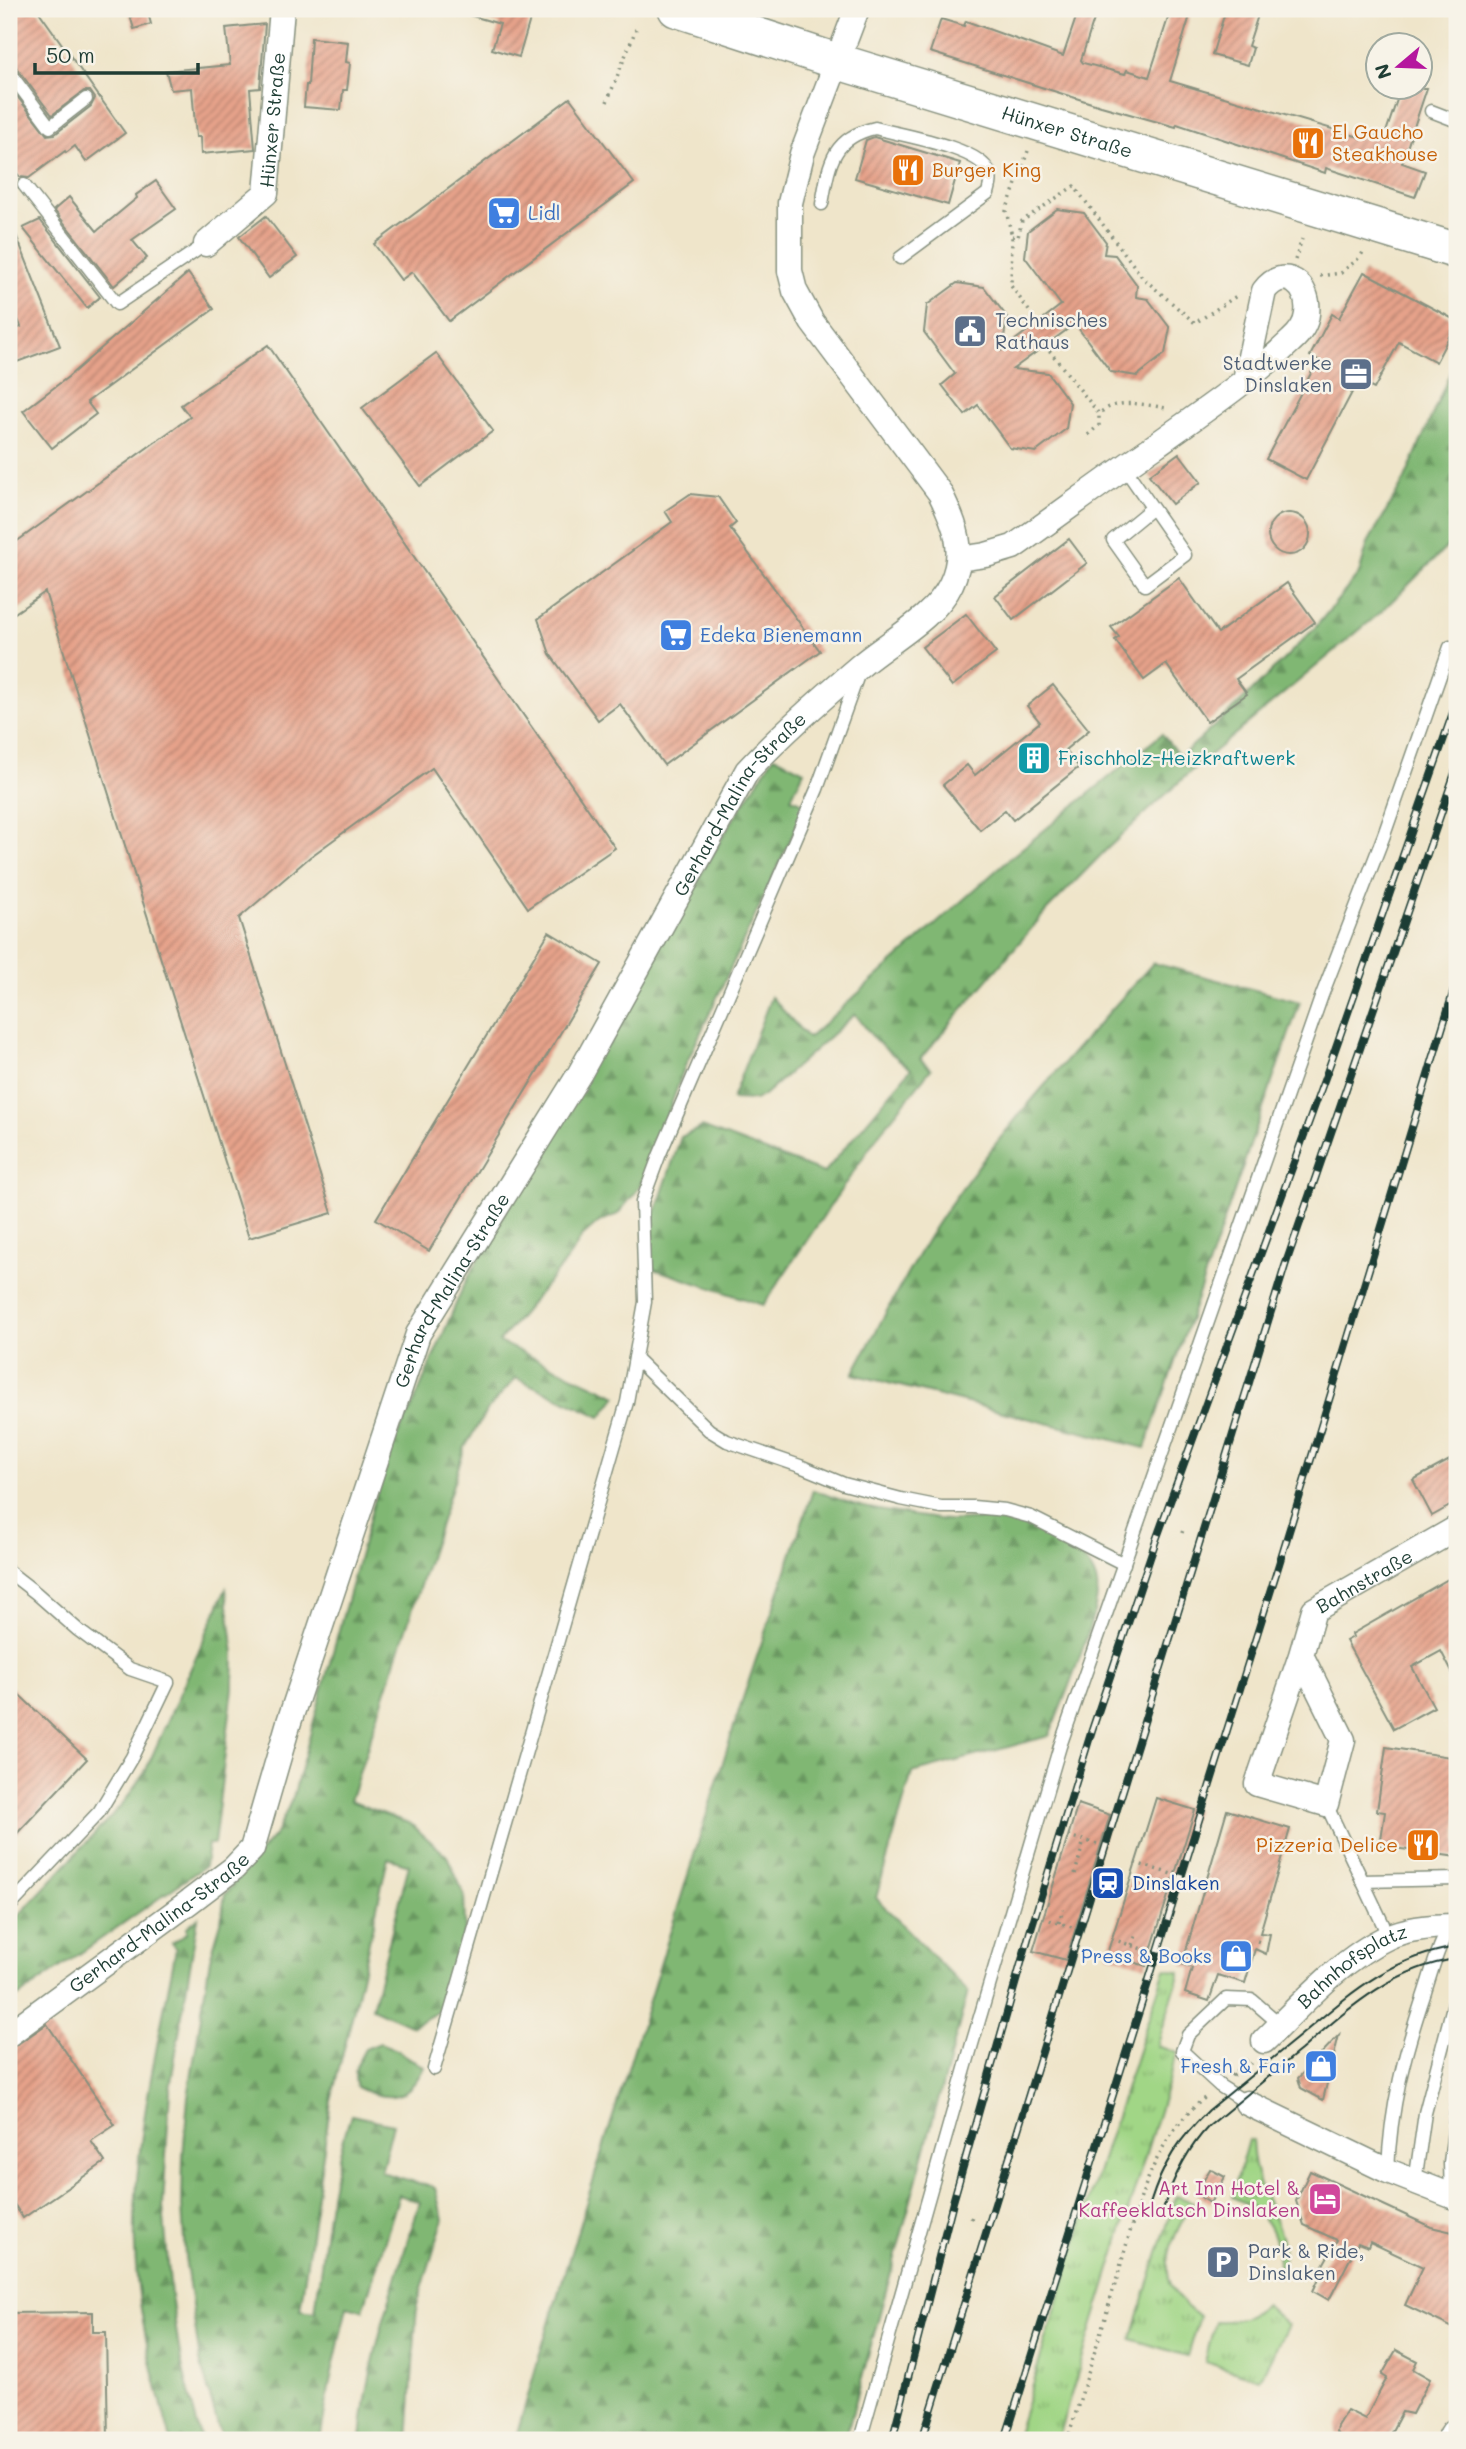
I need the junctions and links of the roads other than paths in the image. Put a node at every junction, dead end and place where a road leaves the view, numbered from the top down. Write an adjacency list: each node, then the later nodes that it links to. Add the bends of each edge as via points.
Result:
1 (282, 9): 11 (street, Hünxer Straße, via 266,193)
2 (676, 9): 4 (main road, Hünxer Straße)
3 (857, 9): 4 (street, Gerhard-Malina-Straße)
4 (836, 61): 12 (main road, Hünxer Straße); 17 (street, Gerhard-Malina-Straße, via 802,154 790,203 792,281 812,323 940,493 956,523)
5 (9, 72): 6 (lane, via 50,127)
6 (86, 99)
7 (1431, 111): 8 (lane)
8 (1457, 121)
9 (24, 185): 11 (lane, via 117,304)
10 (822, 204): 13 (lane, via 837,150 862,131 875,128 958,150 978,160 988,170 988,193)
11 (206, 244)
12 (1457, 251)
13 (900, 258)
14 (1245, 380): 14 (street, via 1304,325 1307,302 1298,283 1277,278 1264,291); 15 (street)
15 (1124, 467): 16 (lane); 17 (street, via 1013,547)
16 (1152, 508): 16 (lane, via 1185,555 1145,585 1113,540)
17 (959, 559): 19 (street, Gerhard-Malina-Straße, via 951,585 930,611)
18 (1450, 647): 22 (lane, via 1322,995)
19 (862, 664): 20 (lane, via 817,789 642,1202 645,1302); 33 (street, Gerhard-Malina-Straße, via 747,771 580,1073 418,1334 251,1849 234,1868)
20 (635, 1358): 22 (lane, via 709,1430 727,1441 844,1484 901,1499 1031,1517); 34 (lane, via 627,1402)
21 (1457, 1528): 24 (street, Bahnstraße, via 1314,1611)
22 (1124, 1564): 40 (lane, via 1060,1746)
23 (9, 1572): 28 (lane, via 130,1669 168,1682 99,1812)
24 (1301, 1655): 25 (street, via 1343,1740); 25 (street, Bahnstraße, via 1257,1784)
25 (1326, 1804): 27 (lane)
26 (1457, 1879): 27 (lane)
27 (1362, 1881): 30 (lane)
28 (9, 1907)
29 (1453, 1926): 30 (street, Bahnhofsplatz); 37 (lane, via 1438,1950 1409,2036 1394,2102)
30 (1389, 1937): 32 (street, Bahnhofsplatz, via 1360,1954)
31 (1457, 1991): 38 (lane, via 1430,2089)
32 (1272, 2033): 35 (lane, via 1252,2000 1226,1998 1188,2035 1182,2051 1220,2086)
33 (9, 2034)
34 (434, 2069)
35 (1247, 2103): 37 (street)
36 (1457, 2105): 39 (lane, via 1451,2150)
37 (1388, 2171): 38 (street)
38 (1415, 2182): 39 (street)
39 (1454, 2197)
40 (860, 2440)

